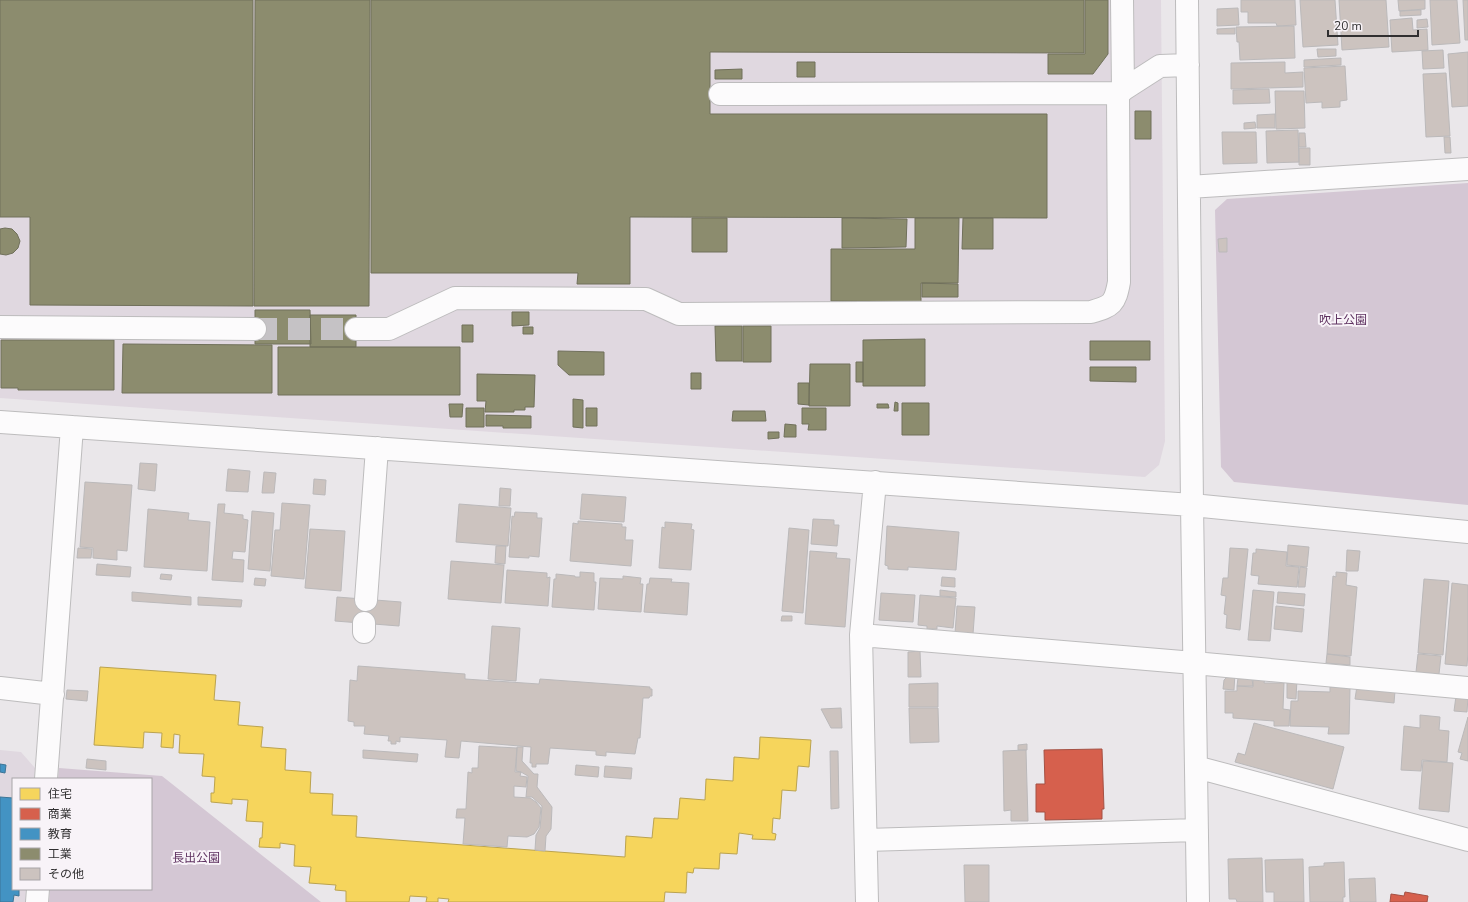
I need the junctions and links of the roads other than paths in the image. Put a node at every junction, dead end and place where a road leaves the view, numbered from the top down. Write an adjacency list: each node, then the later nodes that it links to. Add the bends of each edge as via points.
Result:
1 (1122, 0): 4 (street)
2 (1187, 0): 3 (street)
3 (1188, 65): 4 (street, via 1160,66); 7 (street)
4 (1120, 91): 5 (street); 10 (street, via 1120,282 1116,298 1108,307 1091,312 678,314 646,299 455,298 389,329)
5 (720, 94)
6 (1468, 170): 7 (street)
7 (1189, 187): 15 (street)
8 (0, 327): 9 (street)
9 (255, 329)
10 (356, 329)
11 (0, 422): 12 (street)
12 (72, 427): 13 (street); 22 (street)
13 (377, 448): 14 (street); 17 (street)
14 (875, 482): 15 (street); 18 (street)
15 (1192, 504): 16 (street); 19 (street)
16 (1468, 532)
17 (366, 600)
18 (861, 635): 19 (street); 26 (street)
19 (1194, 663): 21 (street); 23 (street)
20 (0, 688): 22 (street)
21 (1468, 688)
22 (53, 694): 24 (street)
23 (1196, 767): 25 (street); 27 (street)
24 (46, 778)
25 (1197, 830): 26 (street); 31 (street)
26 (866, 840): 30 (street)
27 (1468, 840)
28 (38, 890): 29 (street)
29 (37, 902)
30 (867, 902)
31 (1198, 902)

